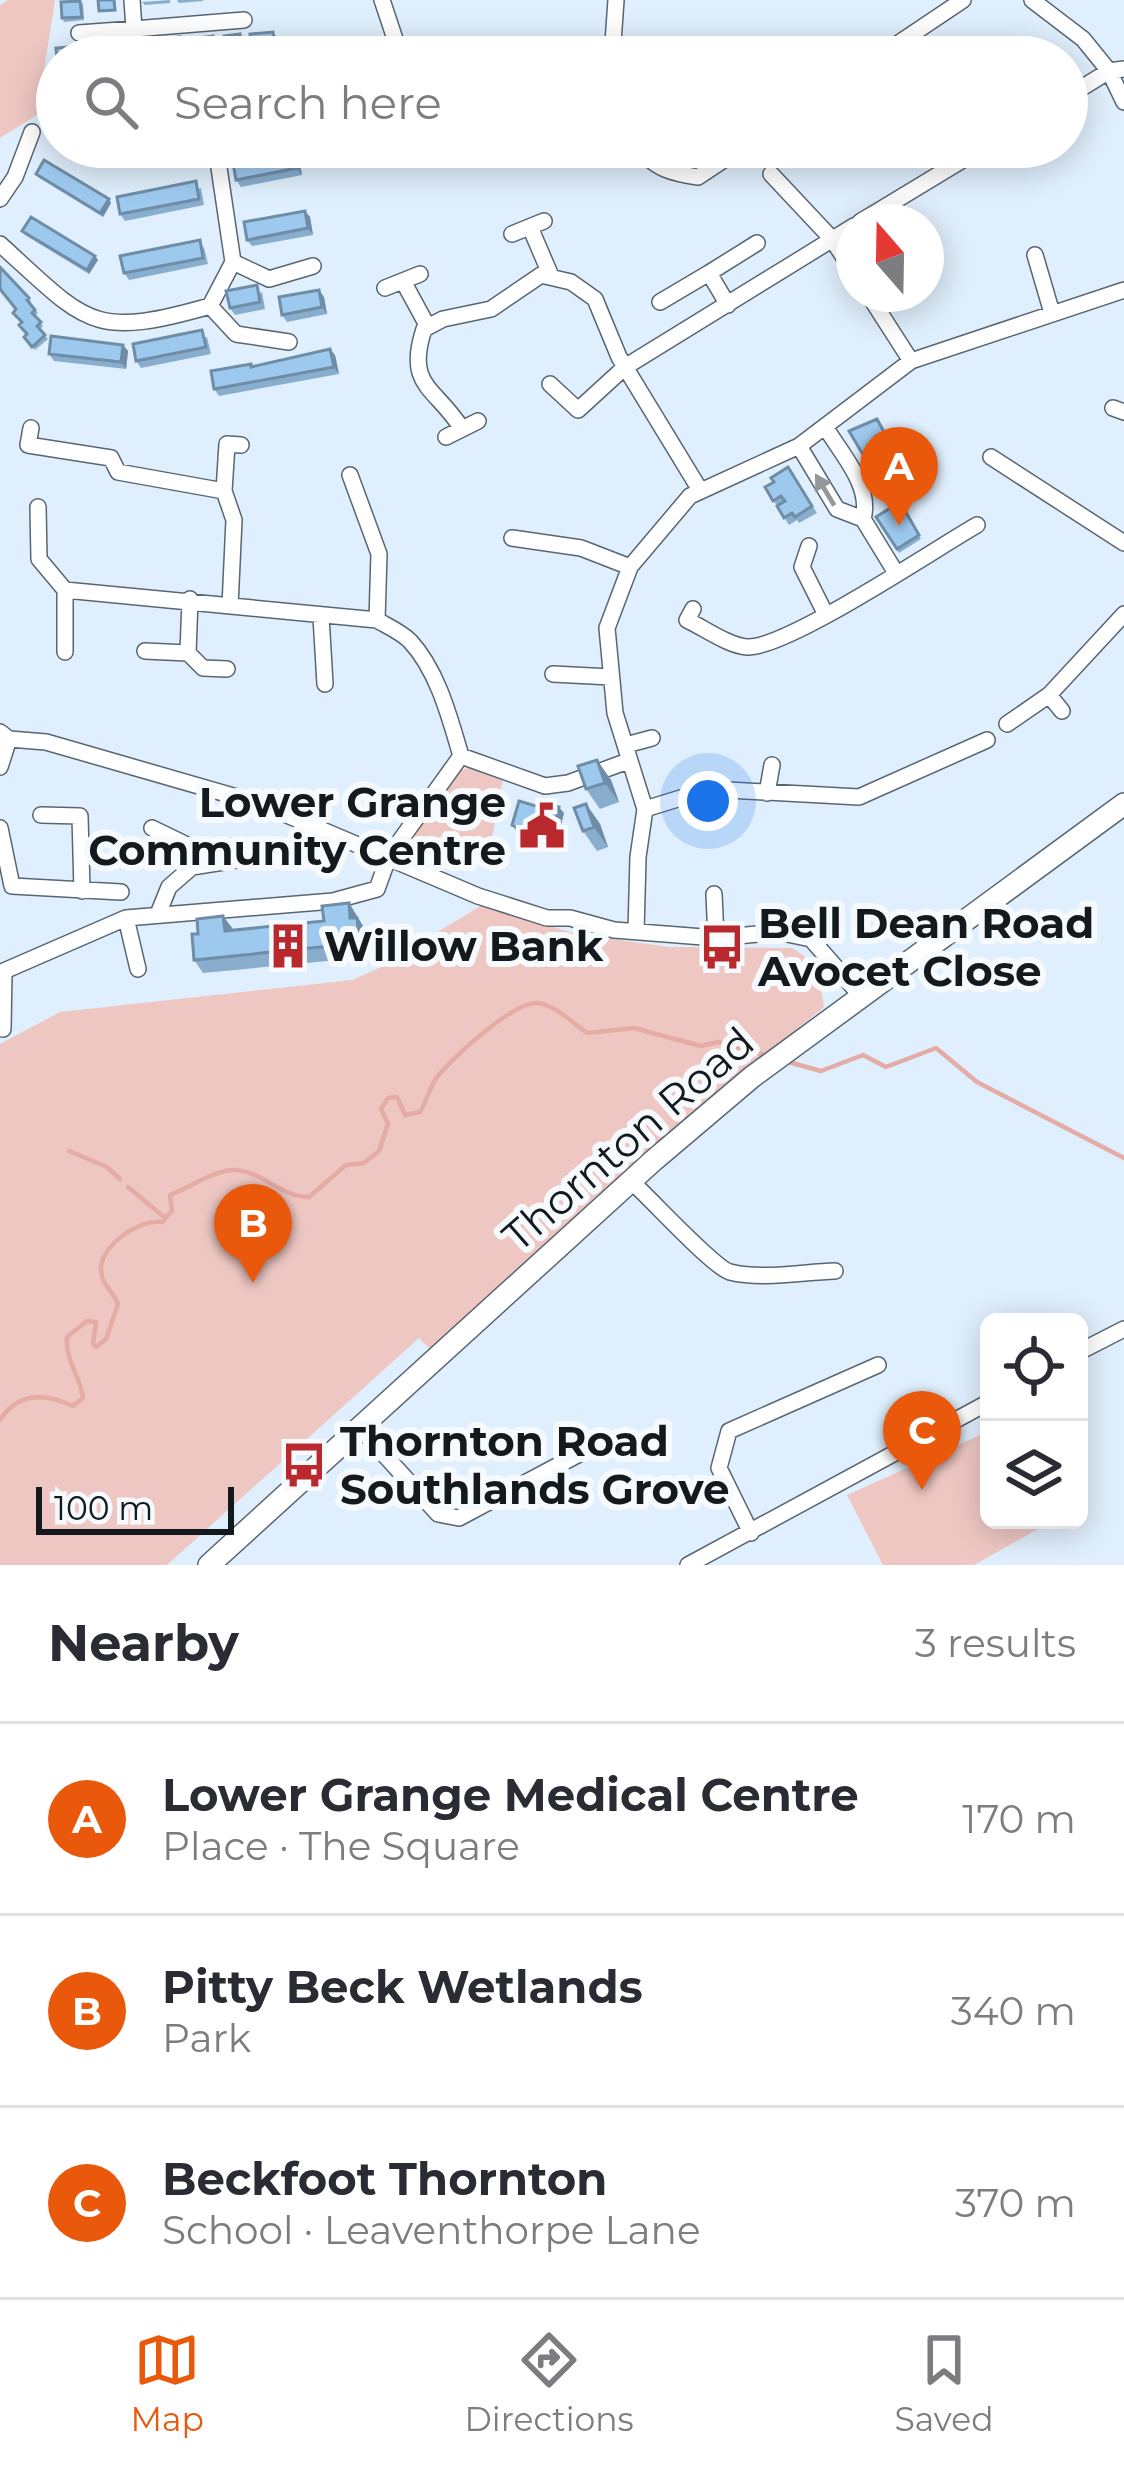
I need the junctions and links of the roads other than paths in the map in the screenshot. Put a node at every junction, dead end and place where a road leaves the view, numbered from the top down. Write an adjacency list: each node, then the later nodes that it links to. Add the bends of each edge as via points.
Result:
1 (132, 0): 7 (street)
2 (382, 0): 9 (street)
3 (616, 0): 10 (street)
4 (963, 0): 11 (street)
5 (1033, 0): 12 (street)
6 (244, 20): 7 (street)
7 (134, 29): 8 (street)
8 (79, 33)
9 (393, 36)
10 (610, 36)
11 (909, 36)
12 (1079, 36)
13 (1088, 44): 14 (street)
14 (1116, 70): 15 (street); 16 (street)
15 (1088, 85)
16 (1124, 102)
17 (32, 132): 23 (street)
18 (219, 168): 32 (street)
19 (663, 168): 20 (street, via 698,177)
20 (711, 168)
21 (949, 168): 24 (street)
22 (772, 174): 27 (street)
23 (0, 199)
24 (890, 204)
25 (512, 235): 35 (street, via 537,224)
26 (836, 237): 27 (street)
27 (832, 239): 30 (street); 39 (street)
28 (757, 243): 34 (street)
29 (0, 244): 40 (street, via 69,307 99,322 137,325)
30 (836, 245)
31 (1035, 254): 42 (street)
32 (233, 262): 33 (street, via 269,279); 40 (street)
33 (313, 266)
34 (709, 273): 38 (street); 39 (street)
35 (551, 276): 43 (street, via 528,280 491,309); 46 (street, via 595,299)
36 (386, 288): 43 (street, via 412,278)
37 (1124, 290): 42 (street)
38 (661, 302)
39 (728, 305): 46 (street)
40 (210, 306): 44 (street, via 236,334)
41 (879, 312): 45 (street)
42 (1052, 313): 45 (street)
43 (428, 326): 48 (street, via 417,353 419,377 454,433)
44 (289, 342)
45 (911, 362): 50 (street)
46 (625, 367): 47 (street, via 578,410); 55 (street)
47 (550, 385)
48 (478, 421)
49 (31, 428): 56 (street, via 28,445 111,458 118,472)
50 (826, 428): 52 (street); 58 (street, via 865,492)
51 (241, 445): 56 (street, via 227,444)
52 (799, 446): 55 (street); 58 (street, one-way to 52, via 836,509)
53 (992, 457): 61 (street)
54 (350, 475): 72 (street, via 379,554)
55 (700, 490): 63 (street)
56 (224, 491): 67 (street, via 234,520)
57 (38, 507): 65 (street, via 39,559)
58 (863, 519): 64 (street)
59 (977, 525): 64 (street)
60 (512, 538): 63 (street, via 581,548)
61 (1124, 543)
62 (809, 546): 70 (street, via 802,567)
63 (630, 567): 78 (street, via 607,628)
64 (896, 572): 70 (street)
65 (64, 590): 66 (street); 74 (street)
66 (190, 599): 67 (street); 75 (street)
67 (230, 606): 71 (street)
68 (693, 609): 70 (street, via 687,620 744,647)
69 (1124, 614): 80 (street)
70 (826, 615)
71 (321, 617): 72 (street); 79 (street)
72 (376, 620): 87 (street, via 409,640 428,669)
73 (145, 651): 75 (street)
74 (65, 652)
75 (188, 653): 76 (street, via 202,668)
76 (227, 669)
77 (553, 674): 78 (street)
78 (611, 677): 86 (street)
79 (325, 684)
80 (1049, 695): 81 (street); 82 (street)
81 (1062, 711)
82 (1007, 724)
83 (5, 735): 89 (street); 96 (street, via 261,803)
84 (652, 737): 86 (street)
85 (987, 740): 90 (street, via 860,797)
86 (627, 753): 87 (street, via 545,786); 92 (street)
87 (461, 756): 96 (street)
88 (772, 765): 90 (street)
89 (0, 767)
90 (766, 793): 92 (street, via 710,789)
91 (1124, 803): 107 (main road, Thornton Road)
92 (645, 808): 104 (street)
93 (41, 815): 99 (street, via 80,817)
94 (152, 828): 98 (street, via 187,845)
95 (0, 829): 99 (street, via 12,886)
96 (389, 856): 102 (street, via 377,890 333,901); 104 (street, via 547,918)
97 (287, 859): 98 (street)
98 (191, 867): 102 (street, via 169,887)
99 (82, 891): 100 (street)
100 (121, 892)
101 (714, 894): 105 (street)
102 (158, 914): 103 (street)
103 (126, 918): 106 (street); 108 (street, via 4,971)
104 (636, 932): 105 (street)
105 (716, 938): 107 (street, via 778,932 811,939)
106 (138, 970)
107 (861, 996): 109 (main road, Thornton Road)
108 (3, 1029)
109 (632, 1183): 110 (street, via 728,1271); 115 (main road, Thornton Road)
110 (835, 1271)
111 (1124, 1329): 112 (street)
112 (1088, 1347)
113 (878, 1364): 117 (street, via 729,1431 719,1468)
114 (980, 1407): 117 (street)
115 (360, 1428): 116 (street, via 438,1514 459,1518); 118 (main road, Thornton Road)
116 (583, 1452)
117 (751, 1533): 119 (street)
118 (209, 1565)
119 (688, 1565)

